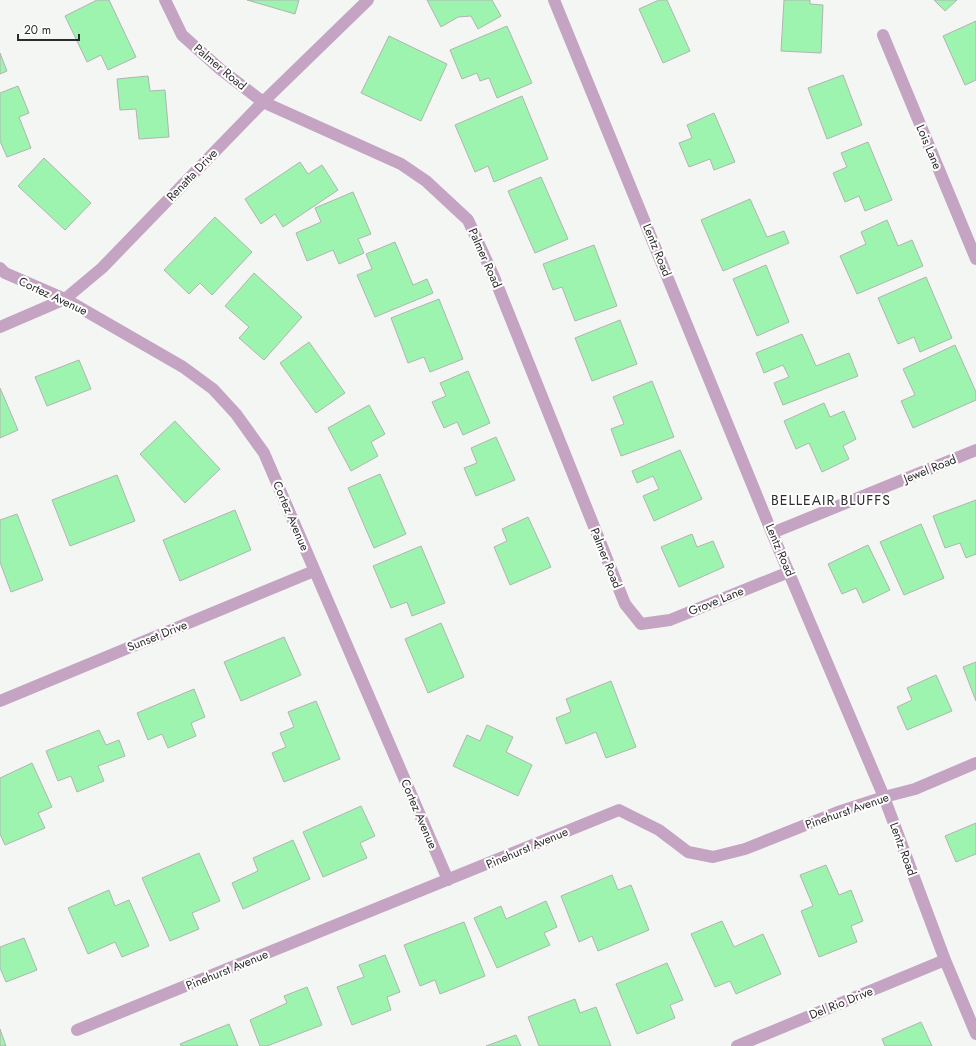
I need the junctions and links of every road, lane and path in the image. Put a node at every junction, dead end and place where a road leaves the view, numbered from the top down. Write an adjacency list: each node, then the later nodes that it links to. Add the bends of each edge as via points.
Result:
1 (165, 0): 5 (street, Palmer Road, via 182,35)
2 (368, 0): 5 (street, Renatta Drive)
3 (554, 0): 11 (street, Lentz Road)
4 (883, 35): 6 (street, Lois Lane)
5 (263, 102): 8 (street, Renatta Drive, via 102,268); 14 (street, Palmer Road, via 401,164 426,181 468,220 494,278 625,604)
6 (976, 259)
7 (0, 268): 8 (street, Cortez Avenue, via 5,273)
8 (65, 299): 9 (street, Renatta Drive); 12 (street, Cortez Avenue, via 183,367 212,389 236,414 264,453)
9 (0, 327)
10 (976, 450): 11 (street, Jewel Road)
11 (772, 533): 13 (street, Lentz Road)
12 (314, 571): 15 (street, Sunset Drive); 18 (street, Cortez Avenue)
13 (789, 572): 14 (street, Grove Lane, via 670,620); 17 (street, Lentz Road)
14 (642, 624)
15 (0, 701)
16 (976, 764): 17 (street, Pinehurst Avenue, via 915,789)
17 (884, 797): 18 (street, Pinehurst Avenue, via 838,812 745,849 713,856 688,852 659,830 619,810); 19 (street, Lentz Road)
18 (448, 880): 20 (street, Pinehurst Avenue)
19 (945, 960): 21 (street, Lentz Road); 22 (street, Del Rio Drive)
20 (77, 1030)
21 (976, 1034)
22 (737, 1046)

